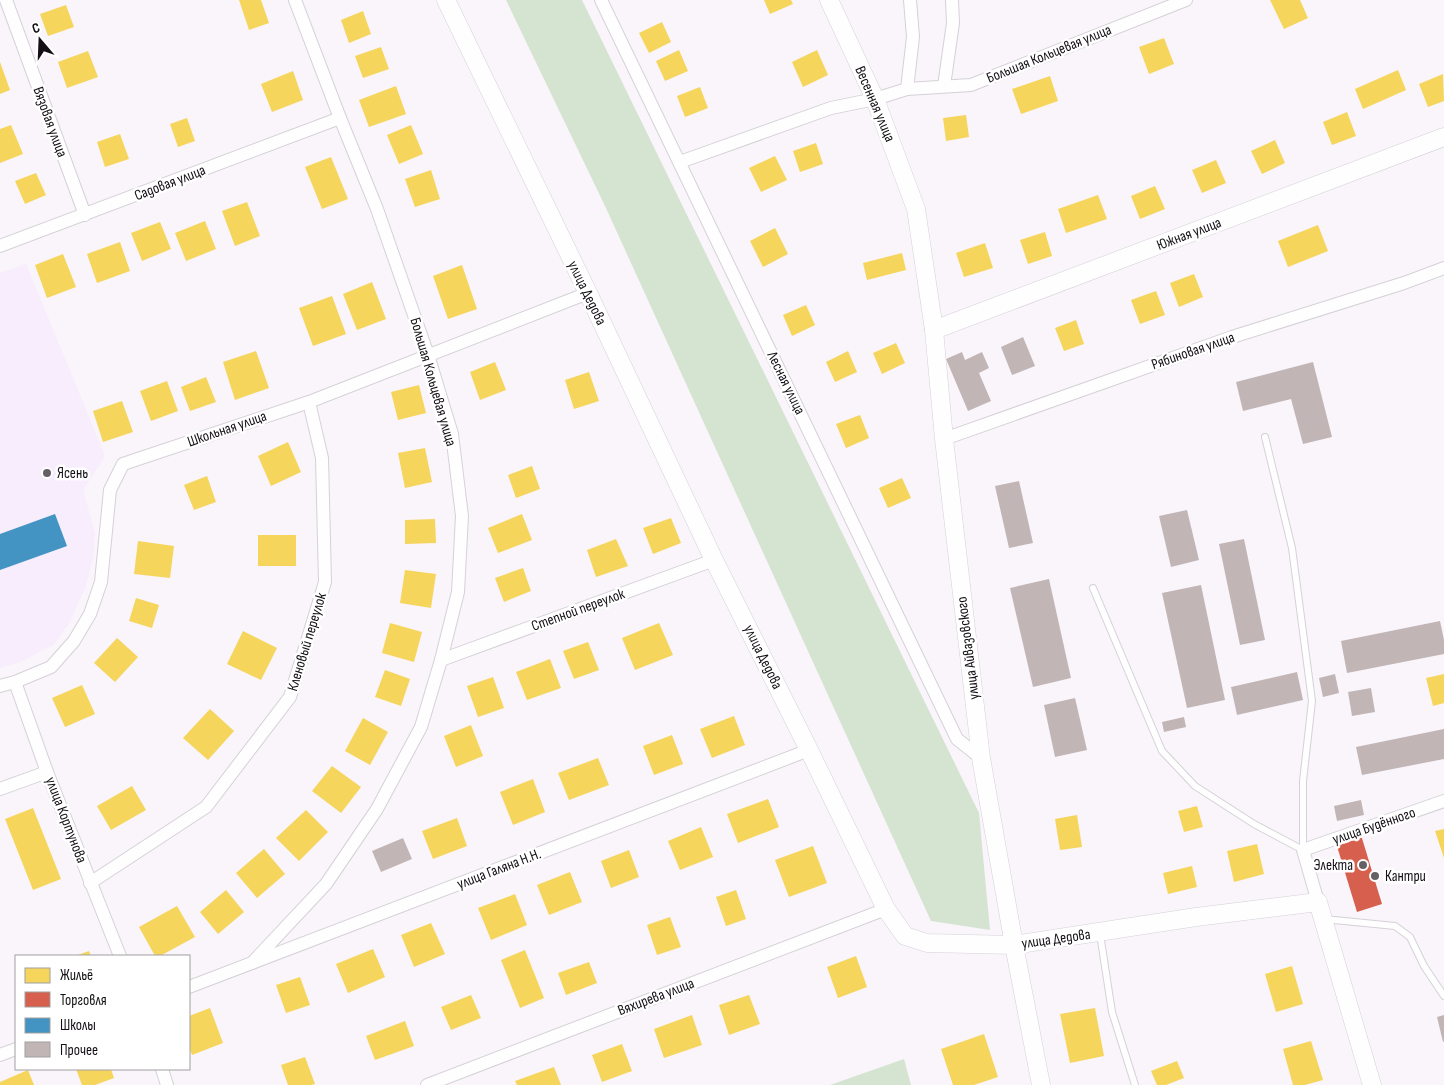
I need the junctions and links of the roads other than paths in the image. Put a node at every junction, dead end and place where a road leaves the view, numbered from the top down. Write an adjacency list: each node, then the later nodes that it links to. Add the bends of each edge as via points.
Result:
1 (6, 0): 16 (street, Вязовая улица)
2 (296, 0): 12 (street, Большая Кольцевая улица)
3 (446, 0): 19 (street, улица Дедова)
4 (601, 0): 14 (street, Лесная улица)
5 (829, 0): 11 (street, Весенная улица)
6 (910, 0): 10 (street, via 913,37)
7 (952, 0): 9 (street, via 953,23)
8 (1183, 1): 9 (street, Большая Кольцевая улица, via 971,85)
9 (944, 86): 10 (street, Большая Кольцевая улица)
10 (907, 89): 11 (street, Большая Кольцевая улица)
11 (875, 99): 14 (street, Большая Кольцевая улица, via 831,108); 15 (street, Весенная улица)
12 (340, 118): 16 (street, Садовая улица); 21 (street, Большая Кольцевая улица, via 377,209)
13 (1444, 137): 20 (street, Южная улица)
14 (680, 162): 31 (street, Лесная улица, via 957,739)
15 (916, 209): 20 (street, улица Айвазовского)
16 (85, 215): 17 (street, Садовая улица)
17 (0, 246)
18 (1444, 268): 24 (street, Рябиновая улица, via 1232,337)
19 (588, 293): 21 (street, Школьная улица); 25 (street, улица Дедова)
20 (934, 330): 24 (street, улица Айвазовского)
21 (428, 355): 22 (street, Школьная улица); 27 (street, Большая Кольцевая улица, via 452,434 462,516 458,592)
22 (309, 402): 28 (street, Школьная улица, via 123,464 110,490 101,582 90,614 74,642 51,667); 36 (street, Кленовый переулок, via 322,458 325,582 290,697 206,806)
23 (1265, 437): 35 (lane, via 1292,548 1312,701 1303,781)
24 (944, 439): 31 (street, улица Айвазовского)
25 (714, 560): 27 (street, Степной переулок); 30 (street, улица Дедова)
26 (1093, 588): 35 (lane, via 1162,751 1195,786 1254,824)
27 (441, 660): 42 (street, Большая Кольцевая улица, via 420,727 377,809 326,884)
28 (15, 682): 29 (street, Школьная улица); 32 (street, улица Кортунова)
29 (0, 686)
30 (809, 750): 37 (street, улица Дедова); 42 (street, улица Галяна Н.Н.)
31 (981, 758): 40 (street, улица Айвазовского)
32 (47, 772): 33 (street); 36 (street, улица Кортунова)
33 (0, 789)
34 (1444, 802): 35 (street, улица Будённого)
35 (1303, 850): 38 (street)
36 (90, 883): 41 (street, улица Кортунова)
37 (886, 909): 40 (street, улица Дедова, via 905,936 927,943); 49 (street, Вяхирева улица)
38 (1320, 910): 39 (street, улица Дедова, via 1196,917); 44 (lane, via 1395,926 1410,937); 52 (street)
39 (1100, 933): 40 (street, улица Дедова); 51 (lane, via 1112,1012)
40 (1014, 945): 50 (street, улица Айвазовского)
41 (120, 955)
42 (252, 963): 43 (street, улица Галяна Н.Н.)
43 (190, 987)
44 (1444, 996)
45 (15, 1049): 46 (street)
46 (0, 1055)
47 (162, 1070): 48 (street)
48 (167, 1085)
49 (427, 1085)
50 (1041, 1085)
51 (1135, 1085)
52 (1372, 1085)

